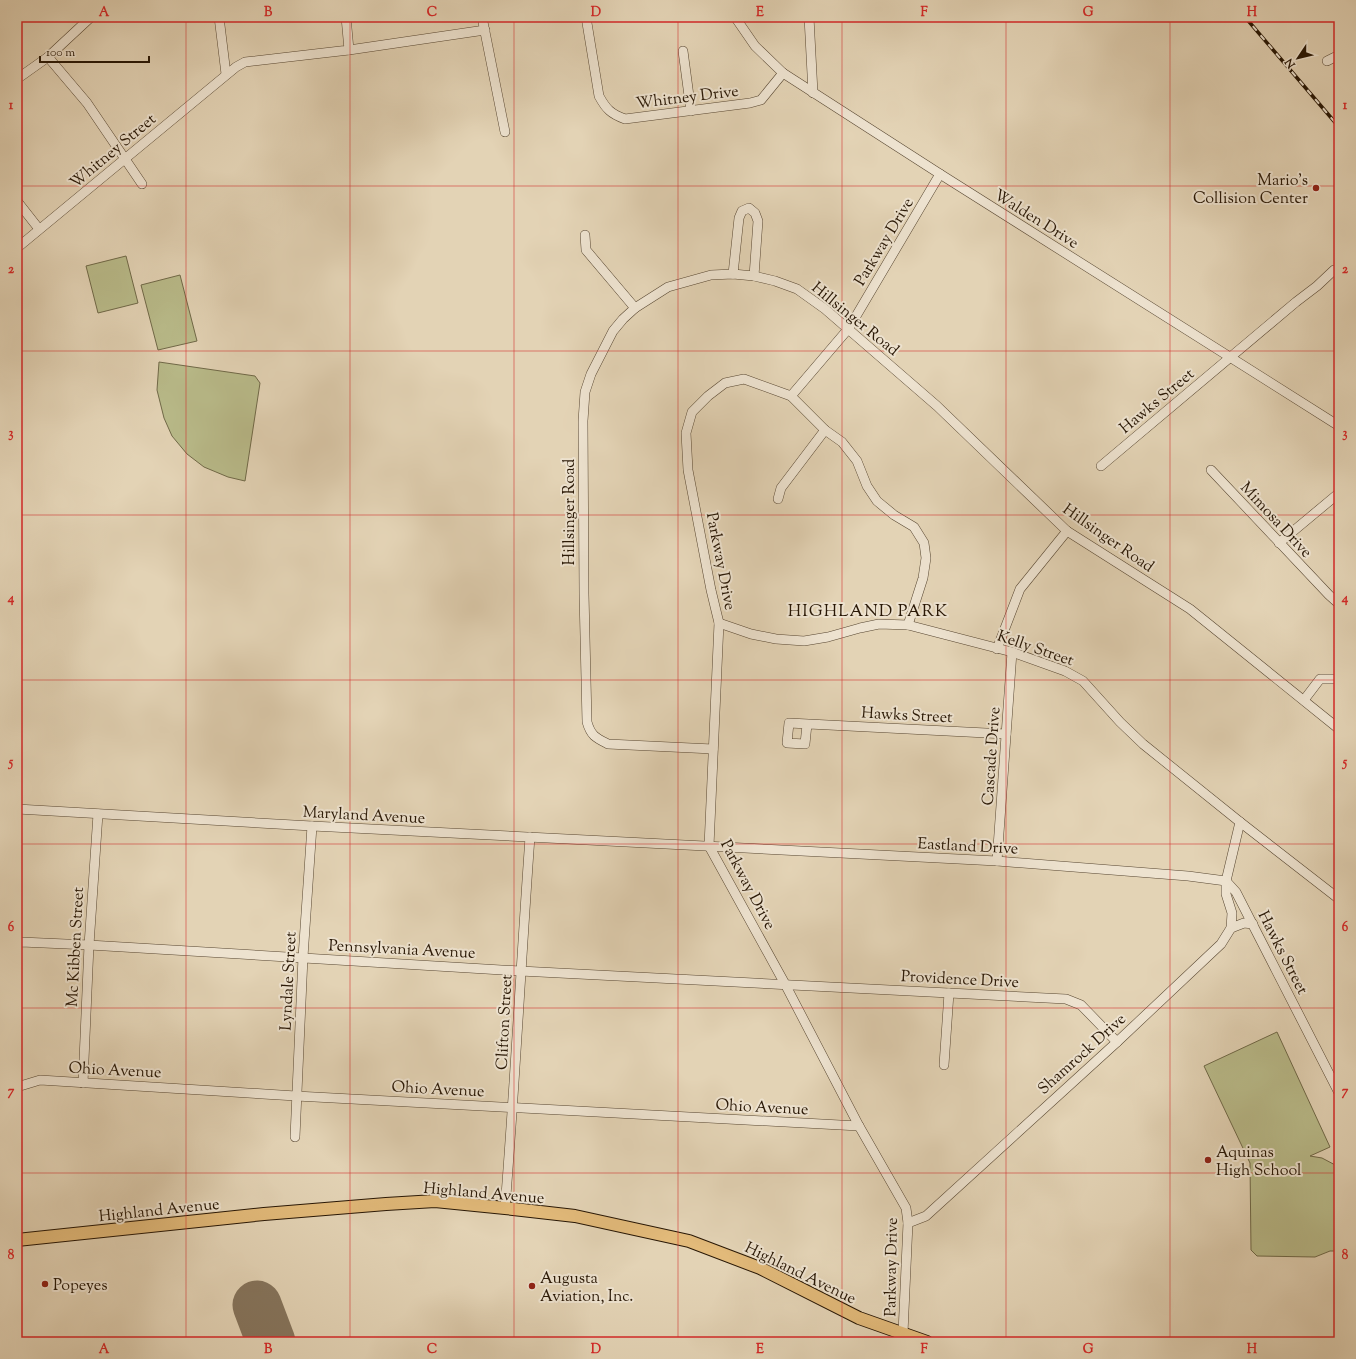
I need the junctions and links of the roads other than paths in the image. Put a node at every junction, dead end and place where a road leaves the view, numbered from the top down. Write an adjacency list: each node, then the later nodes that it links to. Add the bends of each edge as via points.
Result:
1 (91, 17): 12 (street)
2 (219, 17): 15 (street)
3 (346, 17): 9 (street)
4 (482, 17): 8 (street)
5 (586, 17): 18 (street, Whitney Drive, via 599,96 614,114 625,119)
6 (735, 17): 14 (street, Walden Drive, via 755,46)
7 (809, 17): 17 (street)
8 (485, 30): 9 (street, Whitney Street); 19 (street)
9 (349, 50): 15 (street, Whitney Street, via 245,62)
10 (683, 51): 18 (street)
11 (1339, 55): 13 (street)
12 (48, 57): 16 (street); 20 (street, via 87,103)
13 (1327, 61)
14 (783, 73): 17 (street, Walden Drive); 18 (street, Whitney Drive, via 761,100)
15 (226, 74): 20 (street, Whitney Street)
16 (17, 79)
17 (813, 93): 21 (street, Walden Drive)
18 (691, 111)
19 (505, 132)
20 (125, 159): 22 (street); 24 (street, Whitney Street)
21 (940, 174): 31 (street, Parkway Drive); 32 (street, Walden Drive)
22 (142, 184)
23 (17, 201): 24 (street)
24 (39, 229): 26 (street, Whitney Street)
25 (585, 235): 30 (street, via 586,250)
26 (17, 248)
27 (1334, 270): 32 (street, Hawks Street)
28 (733, 274): 29 (street, Hillsinger Road); 29 (street, via 739,218 742,211 749,208 755,213 758,221); 30 (street, Hillsinger Road, via 711,274 668,287)
29 (754, 276): 31 (street, Hillsinger Road, via 796,289)
30 (634, 308): 52 (street, Hillsinger Road, via 613,331 585,392 583,421 587,722 595,737 608,744)
31 (849, 328): 33 (street, Parkway Drive); 40 (street, Hillsinger Road, via 937,406)
32 (1230, 357): 34 (street, Walden Drive); 36 (street, Hawks Street)
33 (791, 396): 35 (street); 43 (street, Parkway Drive, via 744,379 725,383 692,412 686,433 688,470)
34 (1339, 426)
35 (825, 430): 39 (street, via 781,488); 44 (street, via 842,442 857,461 878,501 894,516 914,527 924,543 926,558 923,578)
36 (1102, 466)
37 (1211, 470): 41 (street, Mimosa Drive)
38 (1339, 493): 41 (street)
39 (778, 499)
40 (1067, 531): 45 (street, via 1020,589); 48 (street, Hillsinger Road, via 1190,609)
41 (1279, 543): 42 (street, Mimosa Drive)
42 (1339, 604)
43 (719, 623): 44 (street, Kelly Street, via 776,640 804,641 828,638 879,624); 52 (street, Parkway Drive)
44 (908, 625): 45 (street, Kelly Street)
45 (997, 649): 46 (street, Kelly Street)
46 (1012, 652): 51 (street, Cascade Drive); 55 (street, Kelly Street, via 1083,680 1143,744)
47 (1339, 680): 48 (street, via 1320,680)
48 (1304, 700): 50 (street, Hillsinger Road)
49 (807, 724): 51 (street, Hawks Street)
50 (1339, 729)
51 (1006, 734): 59 (street, Cascade Drive)
52 (713, 749): 58 (street, Parkway Drive)
53 (17, 809): 54 (street, Maryland Avenue)
54 (98, 814): 56 (street, Maryland Avenue); 65 (street, Mc Kibben Street)
55 (1240, 822): 60 (street); 61 (street, Kelly Street)
56 (312, 826): 57 (street, Maryland Avenue); 66 (street, Lyndale Street)
57 (530, 837): 58 (street, Maryland Avenue); 67 (street, Clifton Street)
58 (709, 846): 59 (street, Eastland Drive); 68 (street, Parkway Drive)
59 (997, 861): 60 (street, Eastland Drive)
60 (1226, 881): 62 (street, Hawks Street, via 1236,892); 63 (street, via 1226,894 1232,913)
61 (1339, 900)
62 (1253, 924): 63 (street, via 1244,923); 74 (street, Hawks Street)
63 (1231, 928): 70 (street, Shamrock Drive, via 1221,944)
64 (17, 944): 65 (street, Pennsylvania Avenue, via 21,942)
65 (89, 945): 66 (street, Pennsylvania Avenue); 72 (street, Mc Kibben Street)
66 (303, 957): 67 (street, Pennsylvania Avenue); 75 (street, Lyndale Street)
67 (520, 971): 68 (street, Pennsylvania Avenue); 76 (street, Clifton Street)
68 (785, 984): 69 (street, Providence Drive); 77 (street, Parkway Drive)
69 (949, 993): 70 (street, Providence Drive, via 1066,999 1082,1005); 71 (street)
70 (1117, 1042): 80 (street, Shamrock Drive, via 926,1216)
71 (944, 1065)
72 (83, 1082): 73 (street, Ohio Avenue, via 40,1080); 75 (street, Ohio Avenue)
73 (17, 1087)
74 (1339, 1093)
75 (296, 1096): 76 (street, Ohio Avenue); 78 (street, Lyndale Street)
76 (513, 1108): 77 (street, Ohio Avenue); 79 (street, Clifton Street)
77 (859, 1126): 80 (street, Parkway Drive, via 906,1208)
78 (295, 1137)
79 (505, 1208): 81 (main road, Highland Avenue, via 434,1201 414,1202 264,1214); 82 (main road, Highland Avenue, via 575,1216 689,1241 760,1268 859,1318)
80 (908, 1223): 82 (street, Parkway Drive)
81 (17, 1240)
82 (903, 1333): 83 (main road, Highland Avenue)
83 (927, 1342)

